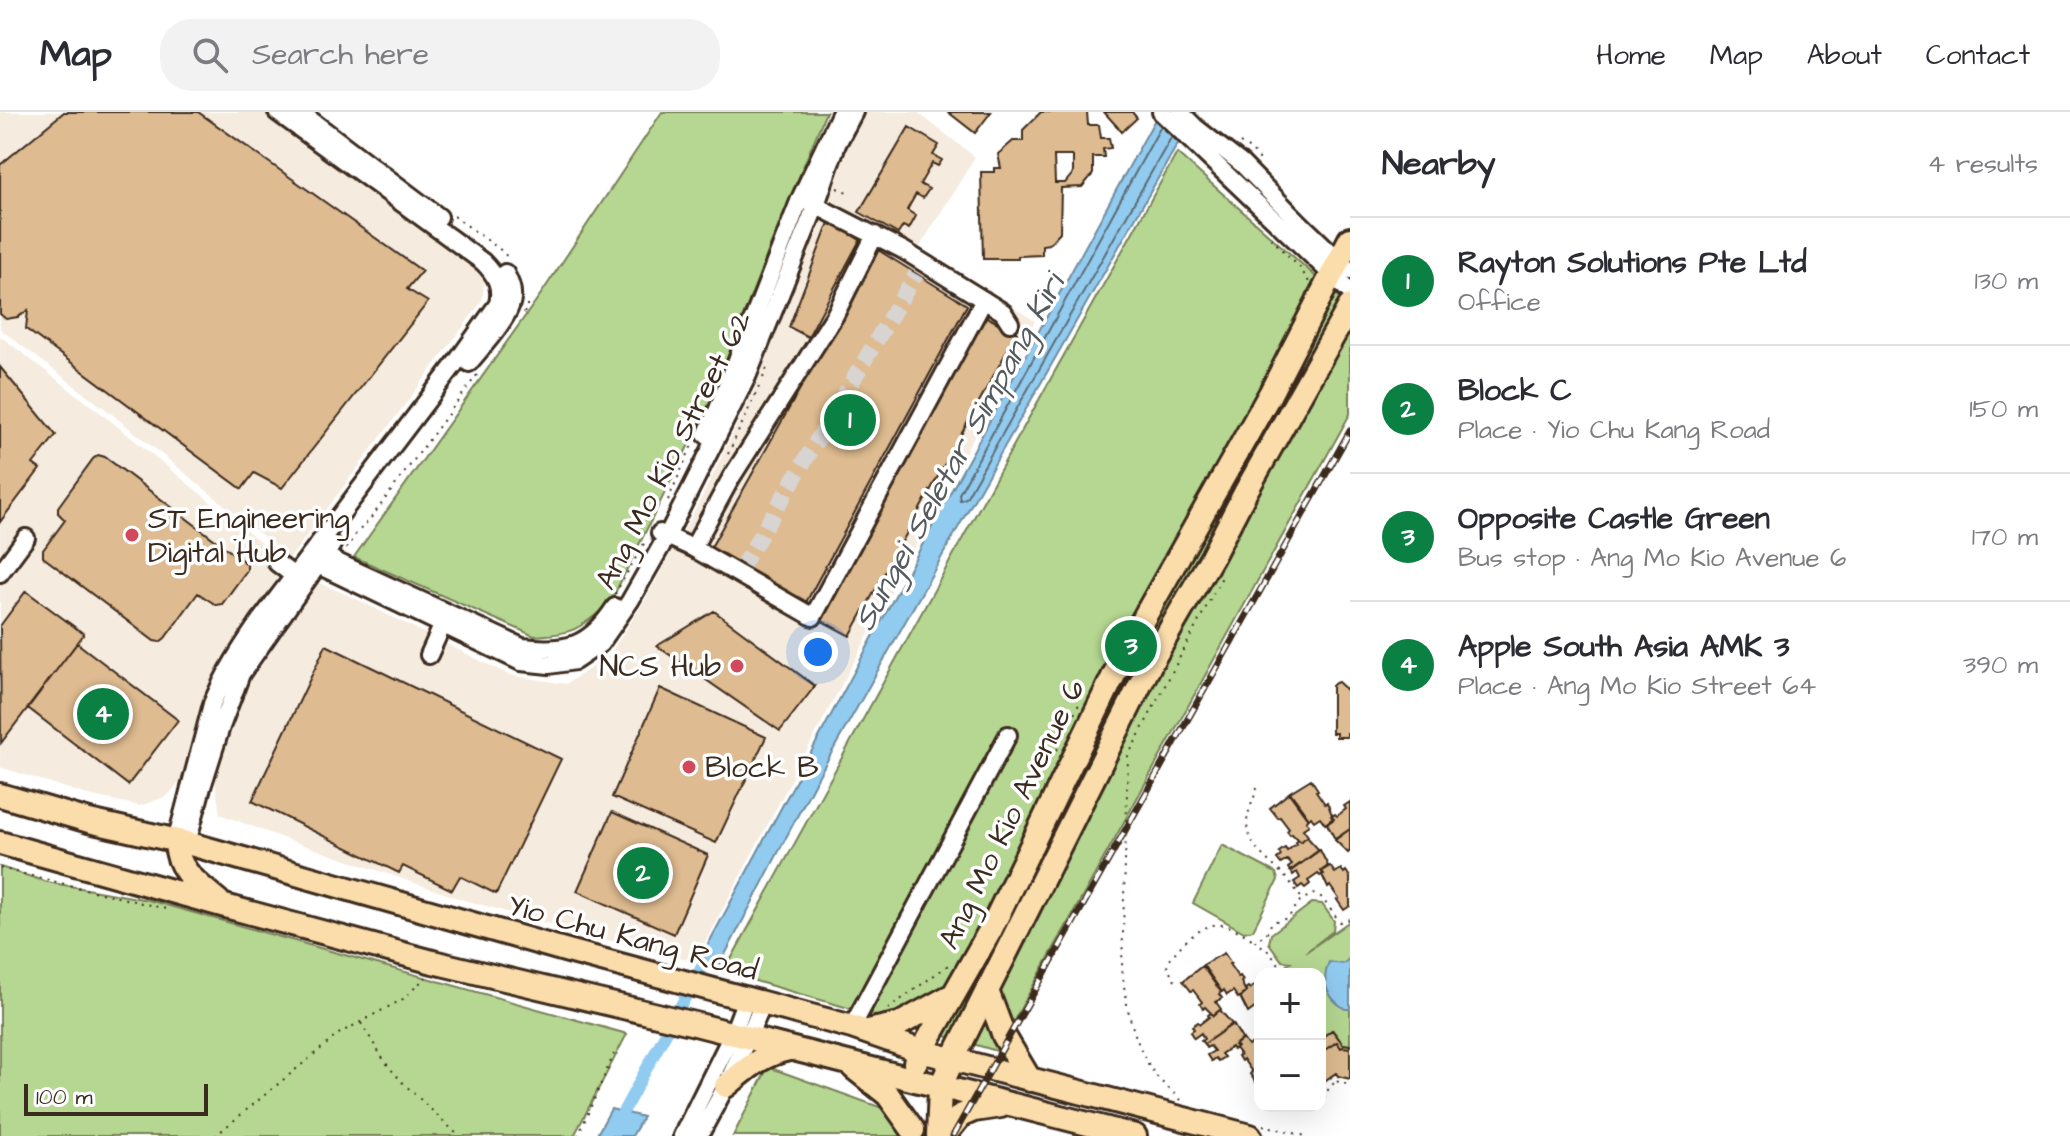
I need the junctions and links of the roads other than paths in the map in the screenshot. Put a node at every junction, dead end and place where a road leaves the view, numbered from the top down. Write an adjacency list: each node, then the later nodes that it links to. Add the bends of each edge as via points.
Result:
1 (277, 112): 19 (street, via 483,262 500,293 483,326)
2 (300, 112): 19 (street, via 498,262 512,299 498,325)
3 (841, 112): 8 (street, Ang Mo Kio Street 62)
4 (854, 112): 8 (street, Ang Mo Kio Street 62)
5 (1161, 112): 7 (street)
6 (1180, 112): 7 (street)
7 (1191, 132): 11 (street)
8 (814, 205): 9 (street); 16 (street, Ang Mo Kio Street 62)
9 (875, 235): 13 (street, via 903,250 919,268); 18 (street, via 835,315)
10 (1350, 239): 11 (main road, Ang Mo Kio Avenue 6)
11 (1344, 267): 12 (street); 33 (main road, Ang Mo Kio Avenue 6, via 1127,648 991,929)
12 (1350, 292)
13 (984, 300): 15 (street); 18 (street, via 813,617)
14 (1350, 306): 32 (main road, Ang Mo Kio Avenue 6, via 1152,661)
15 (1010, 323)
16 (659, 534): 18 (street); 23 (street, Ang Mo Kio Street 62, via 600,644 575,661 521,662)
17 (26, 538): 21 (street)
18 (693, 548)
19 (316, 557): 22 (street); 23 (street, Ang Mo Kio Street 62); 25 (street)
20 (277, 563): 22 (street)
21 (4, 568)
22 (294, 576): 25 (street, via 259,622)
23 (445, 619): 24 (street)
24 (429, 655)
25 (235, 670): 29 (street)
26 (1008, 735): 35 (street)
27 (0, 795): 29 (main road, Yio Chu Kang Road)
28 (0, 843): 30 (main road)
29 (180, 847): 30 (main road, via 162,869); 31 (main road, via 183,869); 34 (main road, Yio Chu Kang Road)
30 (136, 880): 31 (main road)
31 (225, 906): 36 (main road)
32 (987, 991): 39 (main road, Ang Mo Kio Avenue 6); 42 (main road, via 1004,1036)
33 (954, 994): 35 (main road, via 900,1024); 38 (main road, Ang Mo Kio Avenue 6)
34 (754, 1001): 35 (main road, Yio Chu Kang Road); 36 (street)
35 (860, 1029): 38 (main road, Yio Chu Kang Road)
36 (740, 1035): 37 (main road); 43 (street); 48 (street)
37 (791, 1049): 40 (main road); 43 (main road, via 760,1059)
38 (921, 1051): 39 (main road, Yio Chu Kang Road); 41 (main road, Ang Mo Kio Avenue 6)
39 (953, 1059): 42 (main road, Yio Chu Kang Road); 44 (main road, Ang Mo Kio Avenue 6)
40 (845, 1061): 41 (main road); 47 (main road, via 888,1095)
41 (907, 1078): 44 (main road); 47 (main road)
42 (1030, 1080): 46 (main road, Yio Chu Kang Road)
43 (726, 1086): 49 (street)
44 (940, 1088): 45 (main road); 50 (main road)
45 (1010, 1105): 50 (main road, via 960,1116); 51 (main road)
46 (1256, 1130)
47 (914, 1133)
48 (682, 1136)
49 (699, 1136)
50 (941, 1136)
51 (1135, 1136)

